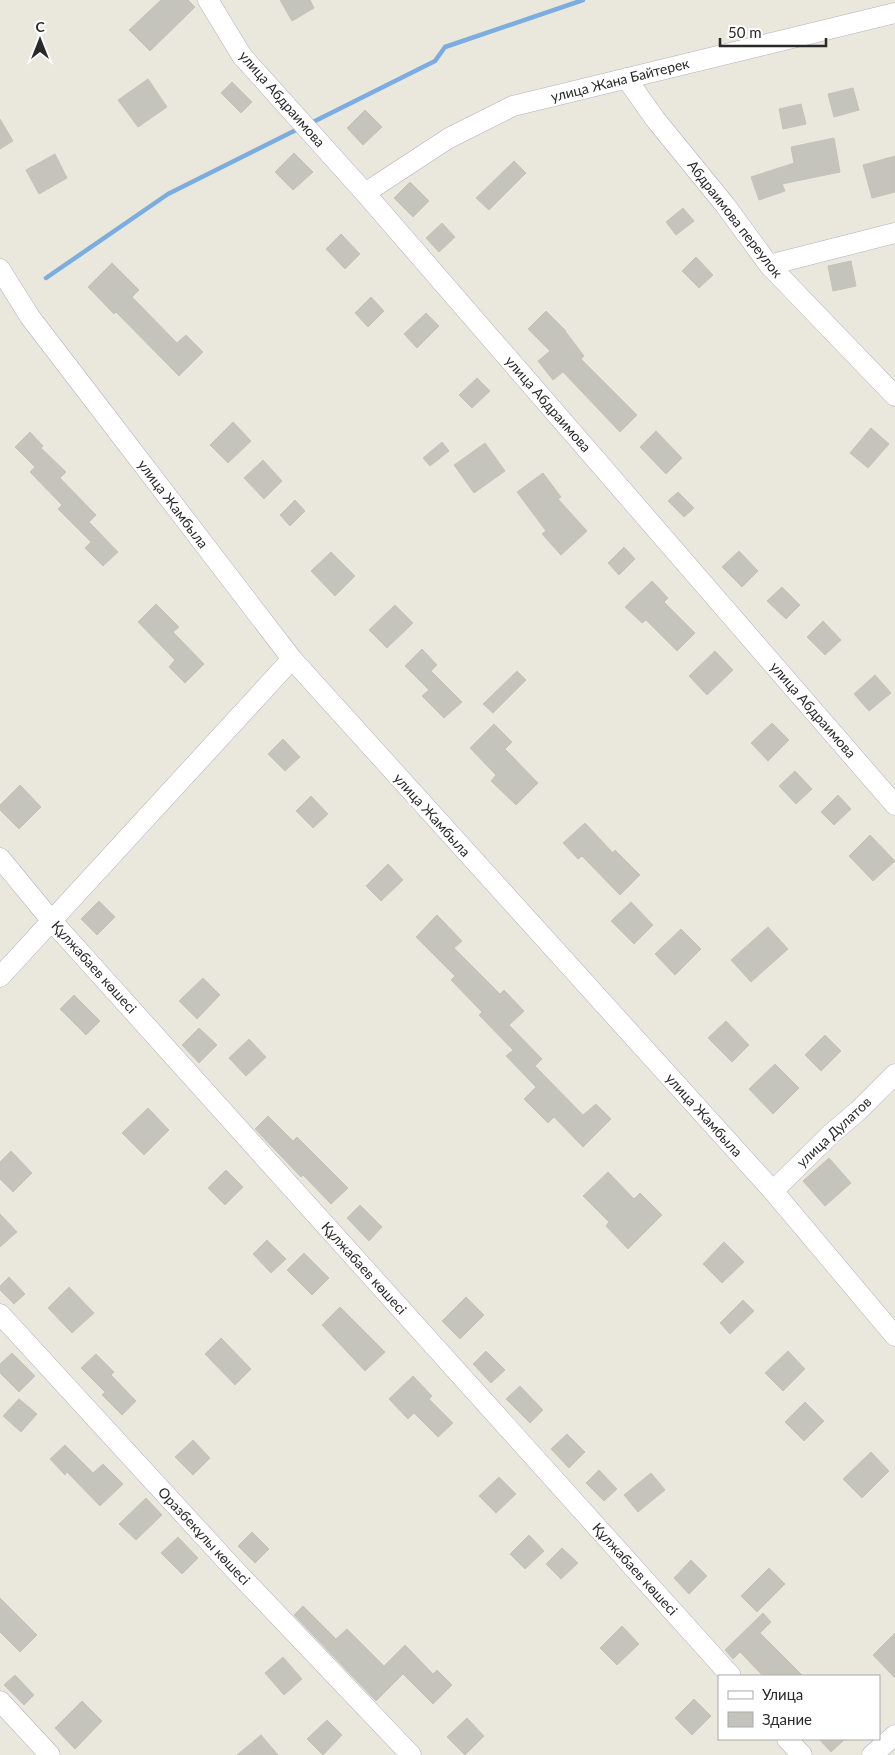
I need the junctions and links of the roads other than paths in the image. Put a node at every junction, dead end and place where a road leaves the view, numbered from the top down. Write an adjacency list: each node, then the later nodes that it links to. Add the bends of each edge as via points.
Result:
1 (208, 0): 4 (street, улица Абдраимова, via 242,56)
2 (895, 13): 3 (street, улица Жана Байтерек)
3 (626, 78): 4 (street, улица Жана Байтерек, via 513,106 449,138); 6 (street, Абдраимова переулок)
4 (365, 193): 10 (street, улица Абдраимова)
5 (895, 234): 6 (street)
6 (768, 265): 8 (street, Абдраимова переулок)
7 (0, 269): 9 (street, улица Жамбыла, via 30,317)
8 (895, 396)
9 (292, 659): 12 (street); 15 (street, улица Жамбыла)
10 (895, 805)
11 (0, 858): 12 (street, Құлжабаев көшесі)
12 (51, 920): 13 (street); 18 (street, Құлжабаев көшесі)
13 (0, 977)
14 (895, 1074): 15 (street, улица Дулатов)
15 (772, 1191): 17 (street, улица Жамбыла)
16 (0, 1314): 23 (street, Оразбекұлы көшесі, via 233,1568)
17 (895, 1336)
18 (730, 1675)
19 (0, 1701): 22 (street)
20 (895, 1735): 25 (street)
21 (788, 1740): 24 (street)
22 (50, 1755)
23 (411, 1755)
24 (802, 1755)
25 (872, 1755)

